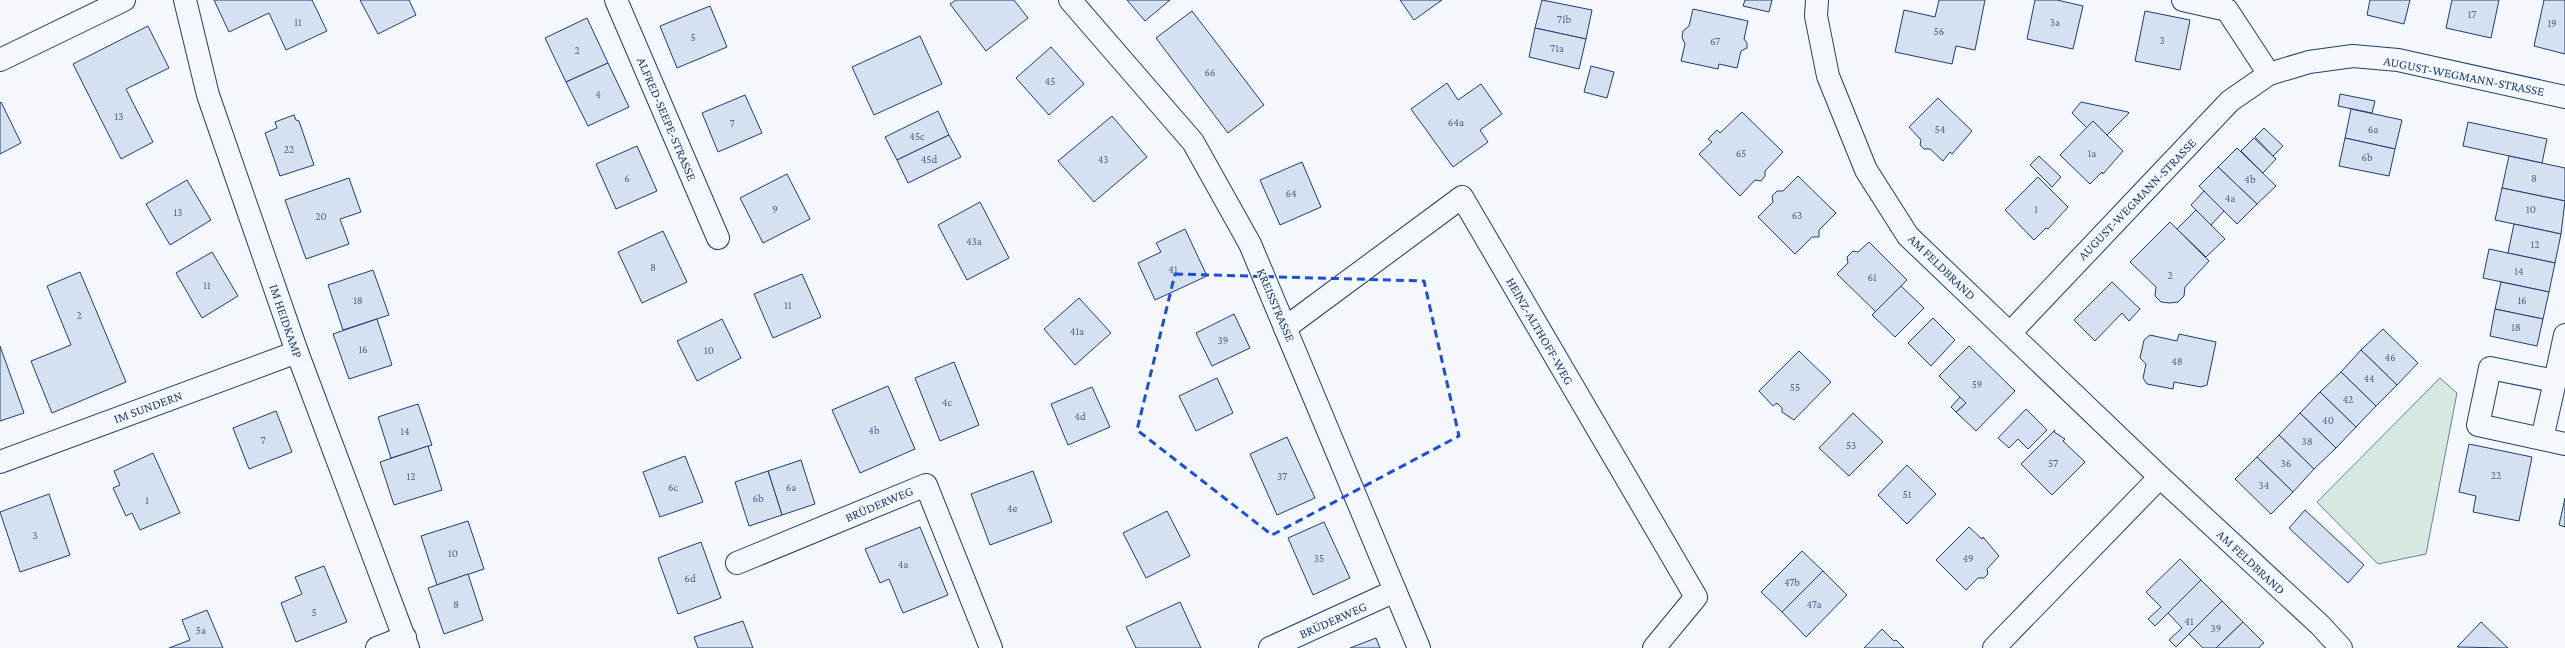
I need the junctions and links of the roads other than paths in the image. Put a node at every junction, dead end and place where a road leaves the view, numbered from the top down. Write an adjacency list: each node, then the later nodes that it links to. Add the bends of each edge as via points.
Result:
1 (124, 0): 7 (street)
2 (185, 0): 14 (street, IM HEIDKAMP, via 208,95)
3 (616, 0): 10 (street, ALFRED-SEEPE-STRASSE)
4 (1070, 0): 11 (street, KREISSTRASSE, via 1193,142 1250,244)
5 (1817, 0): 12 (street, AM FELDBRAND, via 1816,16 1828,76 1866,170 1908,236)
6 (2183, 0): 8 (street, via 2228,10)
7 (0, 60)
8 (2269, 74): 9 (street, AUGUST-WEGMANN-STRASSE, via 2309,62 2353,56 2398,60); 12 (street, AUGUST-WEGMANN-STRASSE, via 2230,101)
9 (2565, 96)
10 (718, 238)
11 (1285, 328): 21 (street, KREISSTRASSE); 27 (street, HEINZ-ALTHOFF-WEG, via 1462,197 1696,597)
12 (2011, 332): 19 (street, AM FELDBRAND)
13 (2565, 336): 15 (street)
14 (297, 352): 18 (street, IM SUNDERN); 22 (street, IM HEIDKAMP)
15 (2555, 381): 16 (street); 16 (street, via 2490,368 2478,425)
16 (2542, 439): 17 (street)
17 (2565, 444)
18 (0, 462)
19 (2160, 477): 28 (street); 29 (street, AM FELDBRAND, via 2320,625)
20 (737, 564): 24 (street, BRÜDERWEG, via 926,484)
21 (1396, 591): 25 (street, BRÜDERWEG); 26 (street, KREISSTRASSE)
22 (407, 643): 23 (street, IM HEIDKAMP)
23 (377, 648)
24 (991, 648)
25 (1270, 648)
26 (1419, 648)
27 (1654, 648)
28 (1994, 648)
29 (2341, 648)

